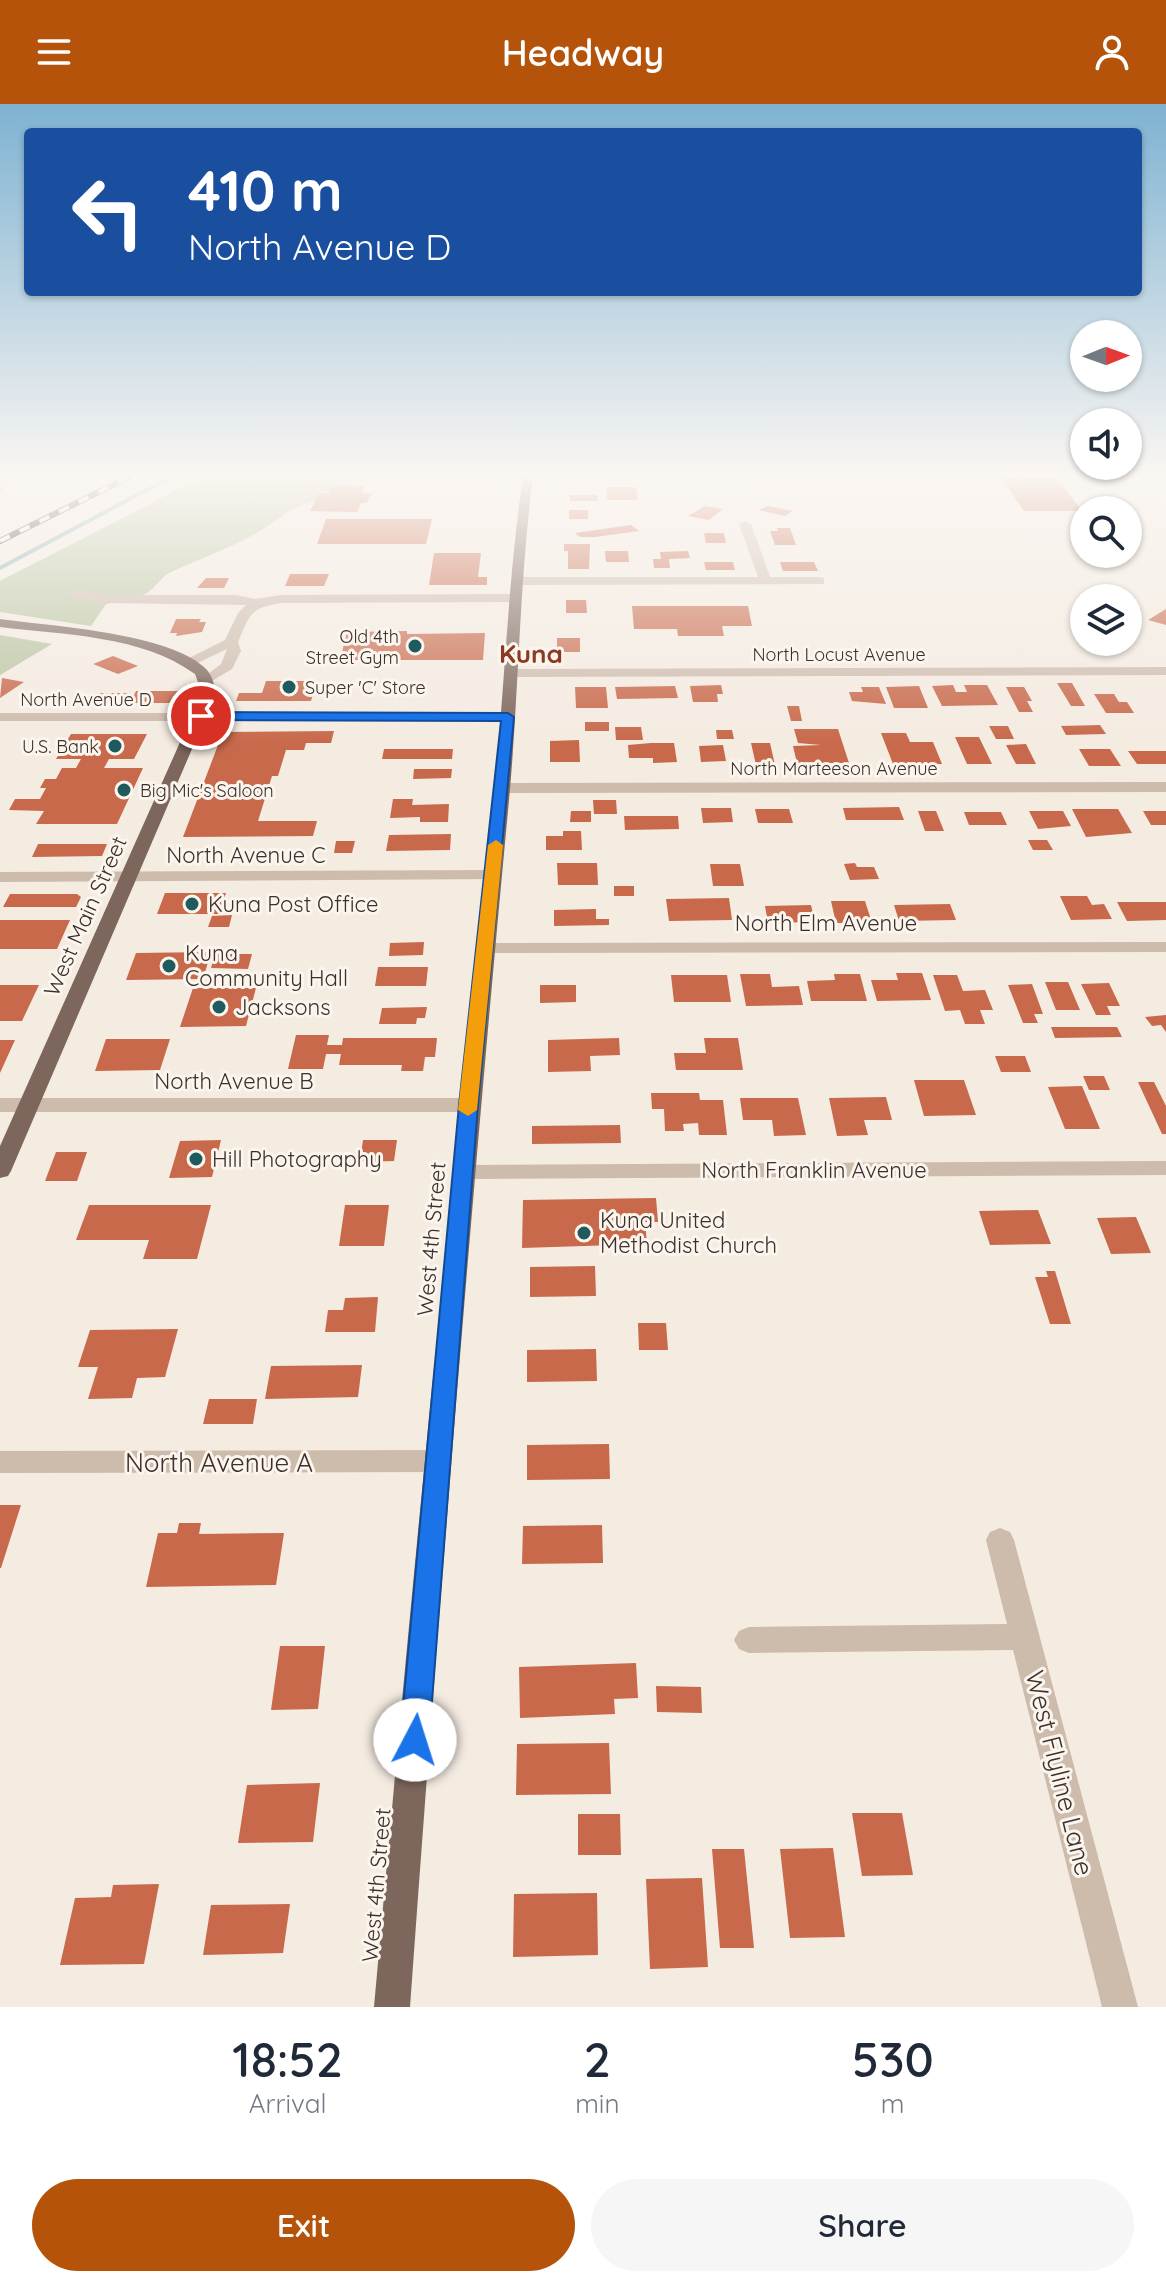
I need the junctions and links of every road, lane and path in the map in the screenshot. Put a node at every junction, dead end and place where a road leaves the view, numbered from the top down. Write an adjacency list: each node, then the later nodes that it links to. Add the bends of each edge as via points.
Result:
1 (519, 566): 5 (main road, West 4th Street)
2 (760, 566): 3 (street)
3 (765, 581): 4 (street); 5 (street)
4 (820, 581)
5 (517, 590): 7 (street); 12 (main road, West 4th Street)
6 (75, 595): 7 (street)
7 (255, 603): 9 (street, via 244,613)
8 (0, 623): 10 (main road, via 142,645)
9 (231, 642): 10 (street); 13 (street, via 234,651 227,666)
10 (188, 662): 13 (main road)
11 (1166, 671): 12 (street, North Locust Avenue)
12 (513, 673): 16 (main road, West 4th Street)
13 (207, 680): 14 (main road, West Main Street, via 209,693)
14 (201, 716): 15 (street, North Avenue D); 16 (street, North Avenue D); 21 (main road, West Main Street)
15 (0, 717)
16 (508, 717): 18 (main road, West 4th Street)
17 (1166, 787): 18 (street, North Marteeson Avenue)
18 (502, 788): 19 (main road, West 4th Street)
19 (492, 875): 21 (street, North Avenue C); 23 (main road, West 4th Street)
20 (0, 877): 21 (street, North Avenue C)
21 (128, 877): 25 (main road, West Main Street)
22 (1166, 947): 23 (street, North Elm Avenue)
23 (486, 948): 26 (main road, West 4th Street)
24 (0, 1105): 25 (street, North Avenue B)
25 (27, 1105): 26 (street, North Avenue B); 28 (main road, West Main Street)
26 (468, 1105): 29 (main road, West 4th Street)
27 (1166, 1168): 29 (street, North Franklin Avenue)
28 (0, 1171)
29 (463, 1172): 30 (main road, West 4th Street)
30 (438, 1461): 31 (street, North Avenue A); 35 (main road, West 4th Street)
31 (0, 1462)
32 (1000, 1540): 33 (street, West Flyline Lane)
33 (1025, 1637): 34 (street); 36 (street, West Flyline Lane)
34 (749, 1640)
35 (392, 2007)
36 (1120, 2007)

